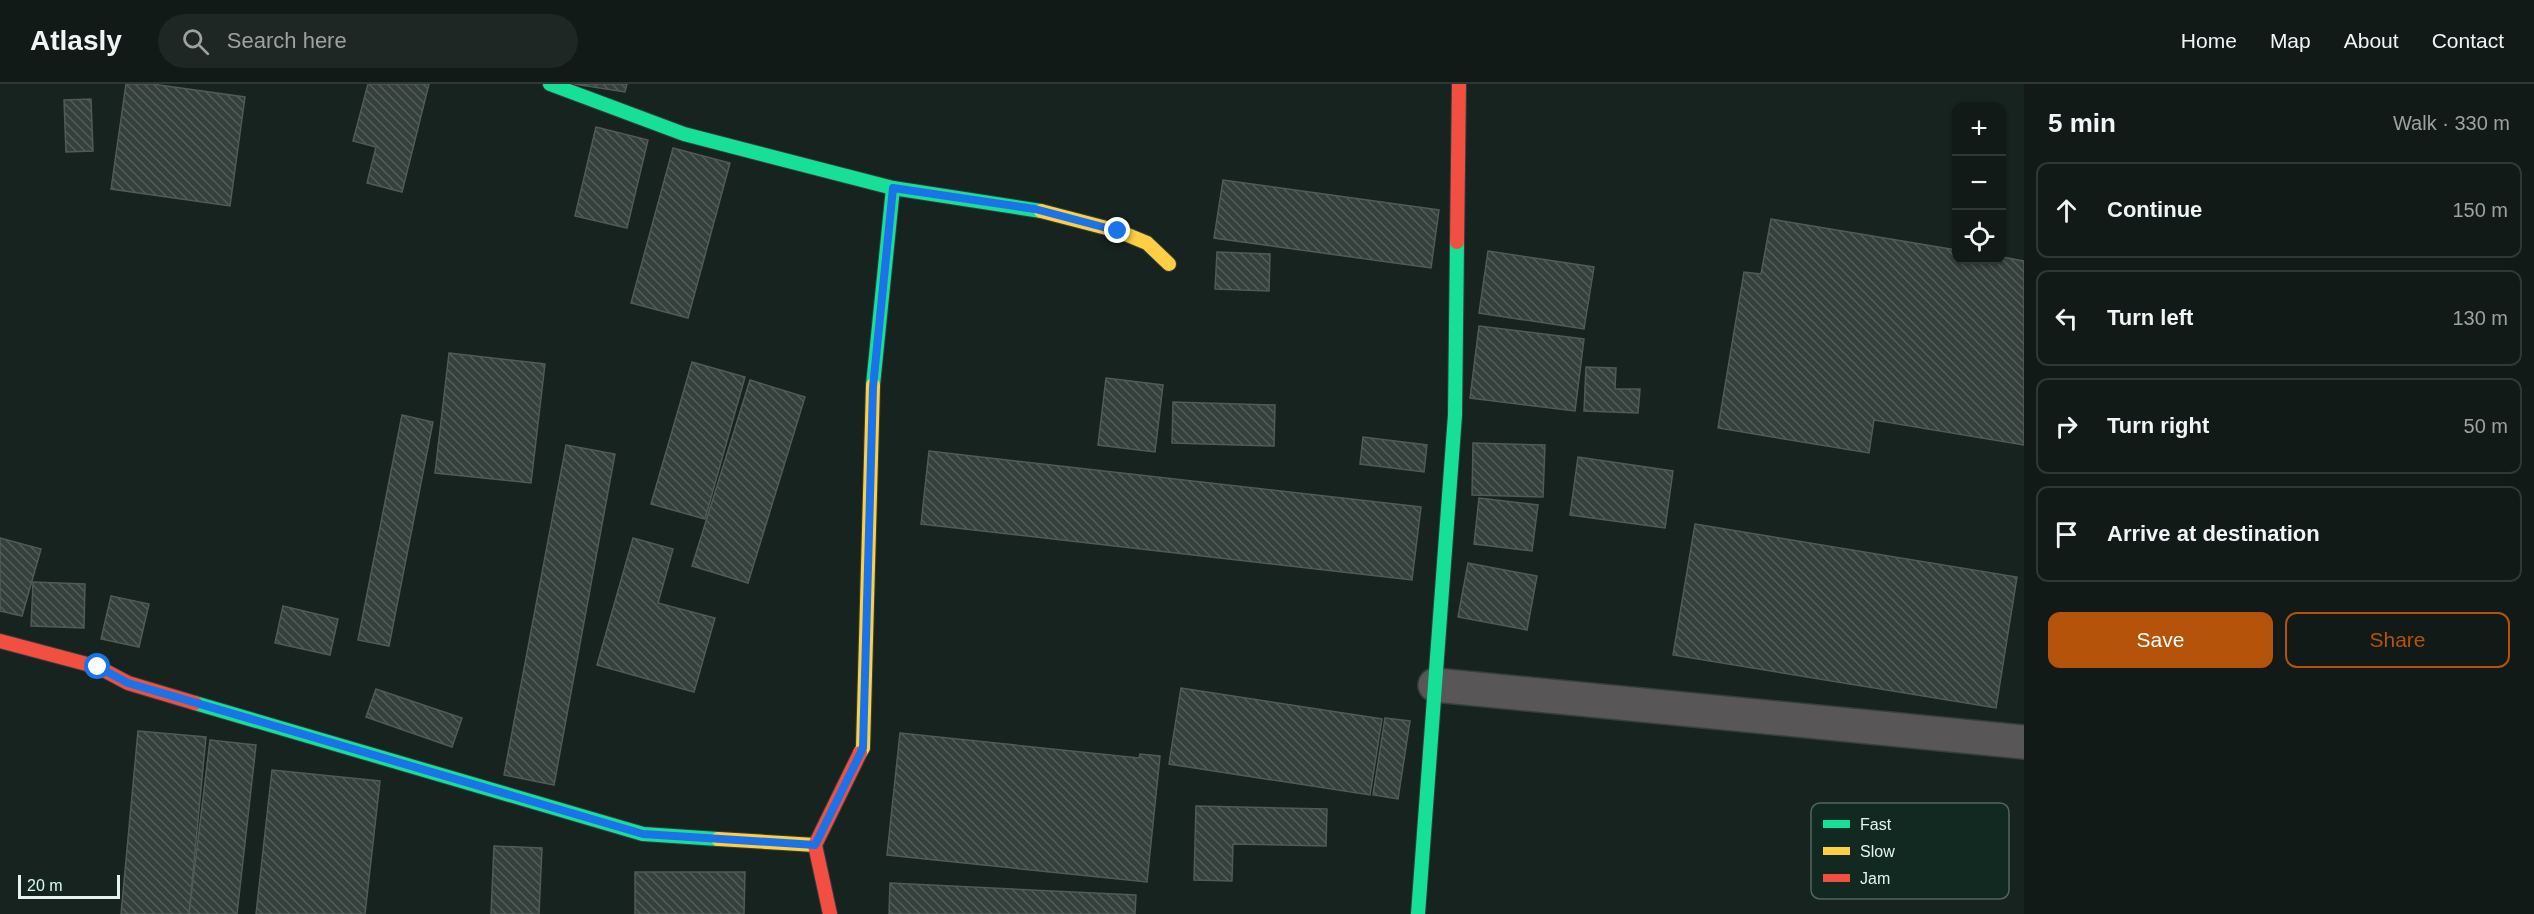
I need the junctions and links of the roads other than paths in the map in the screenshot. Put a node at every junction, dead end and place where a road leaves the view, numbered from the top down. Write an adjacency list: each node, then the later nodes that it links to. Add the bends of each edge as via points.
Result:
1 (550, 84): 3 (street, via 684,134)
2 (1460, 84): 6 (street, via 1455,415)
3 (893, 188): 4 (street, via 1035,209 1118,231 1147,243); 8 (street, via 873,387 863,748)
4 (1169, 264)
5 (0, 641): 8 (street, via 98,667 140,687 643,834)
6 (1435, 685): 7 (street); 10 (street)
7 (2024, 742)
8 (815, 845): 9 (street)
9 (830, 914)
10 (1418, 914)

